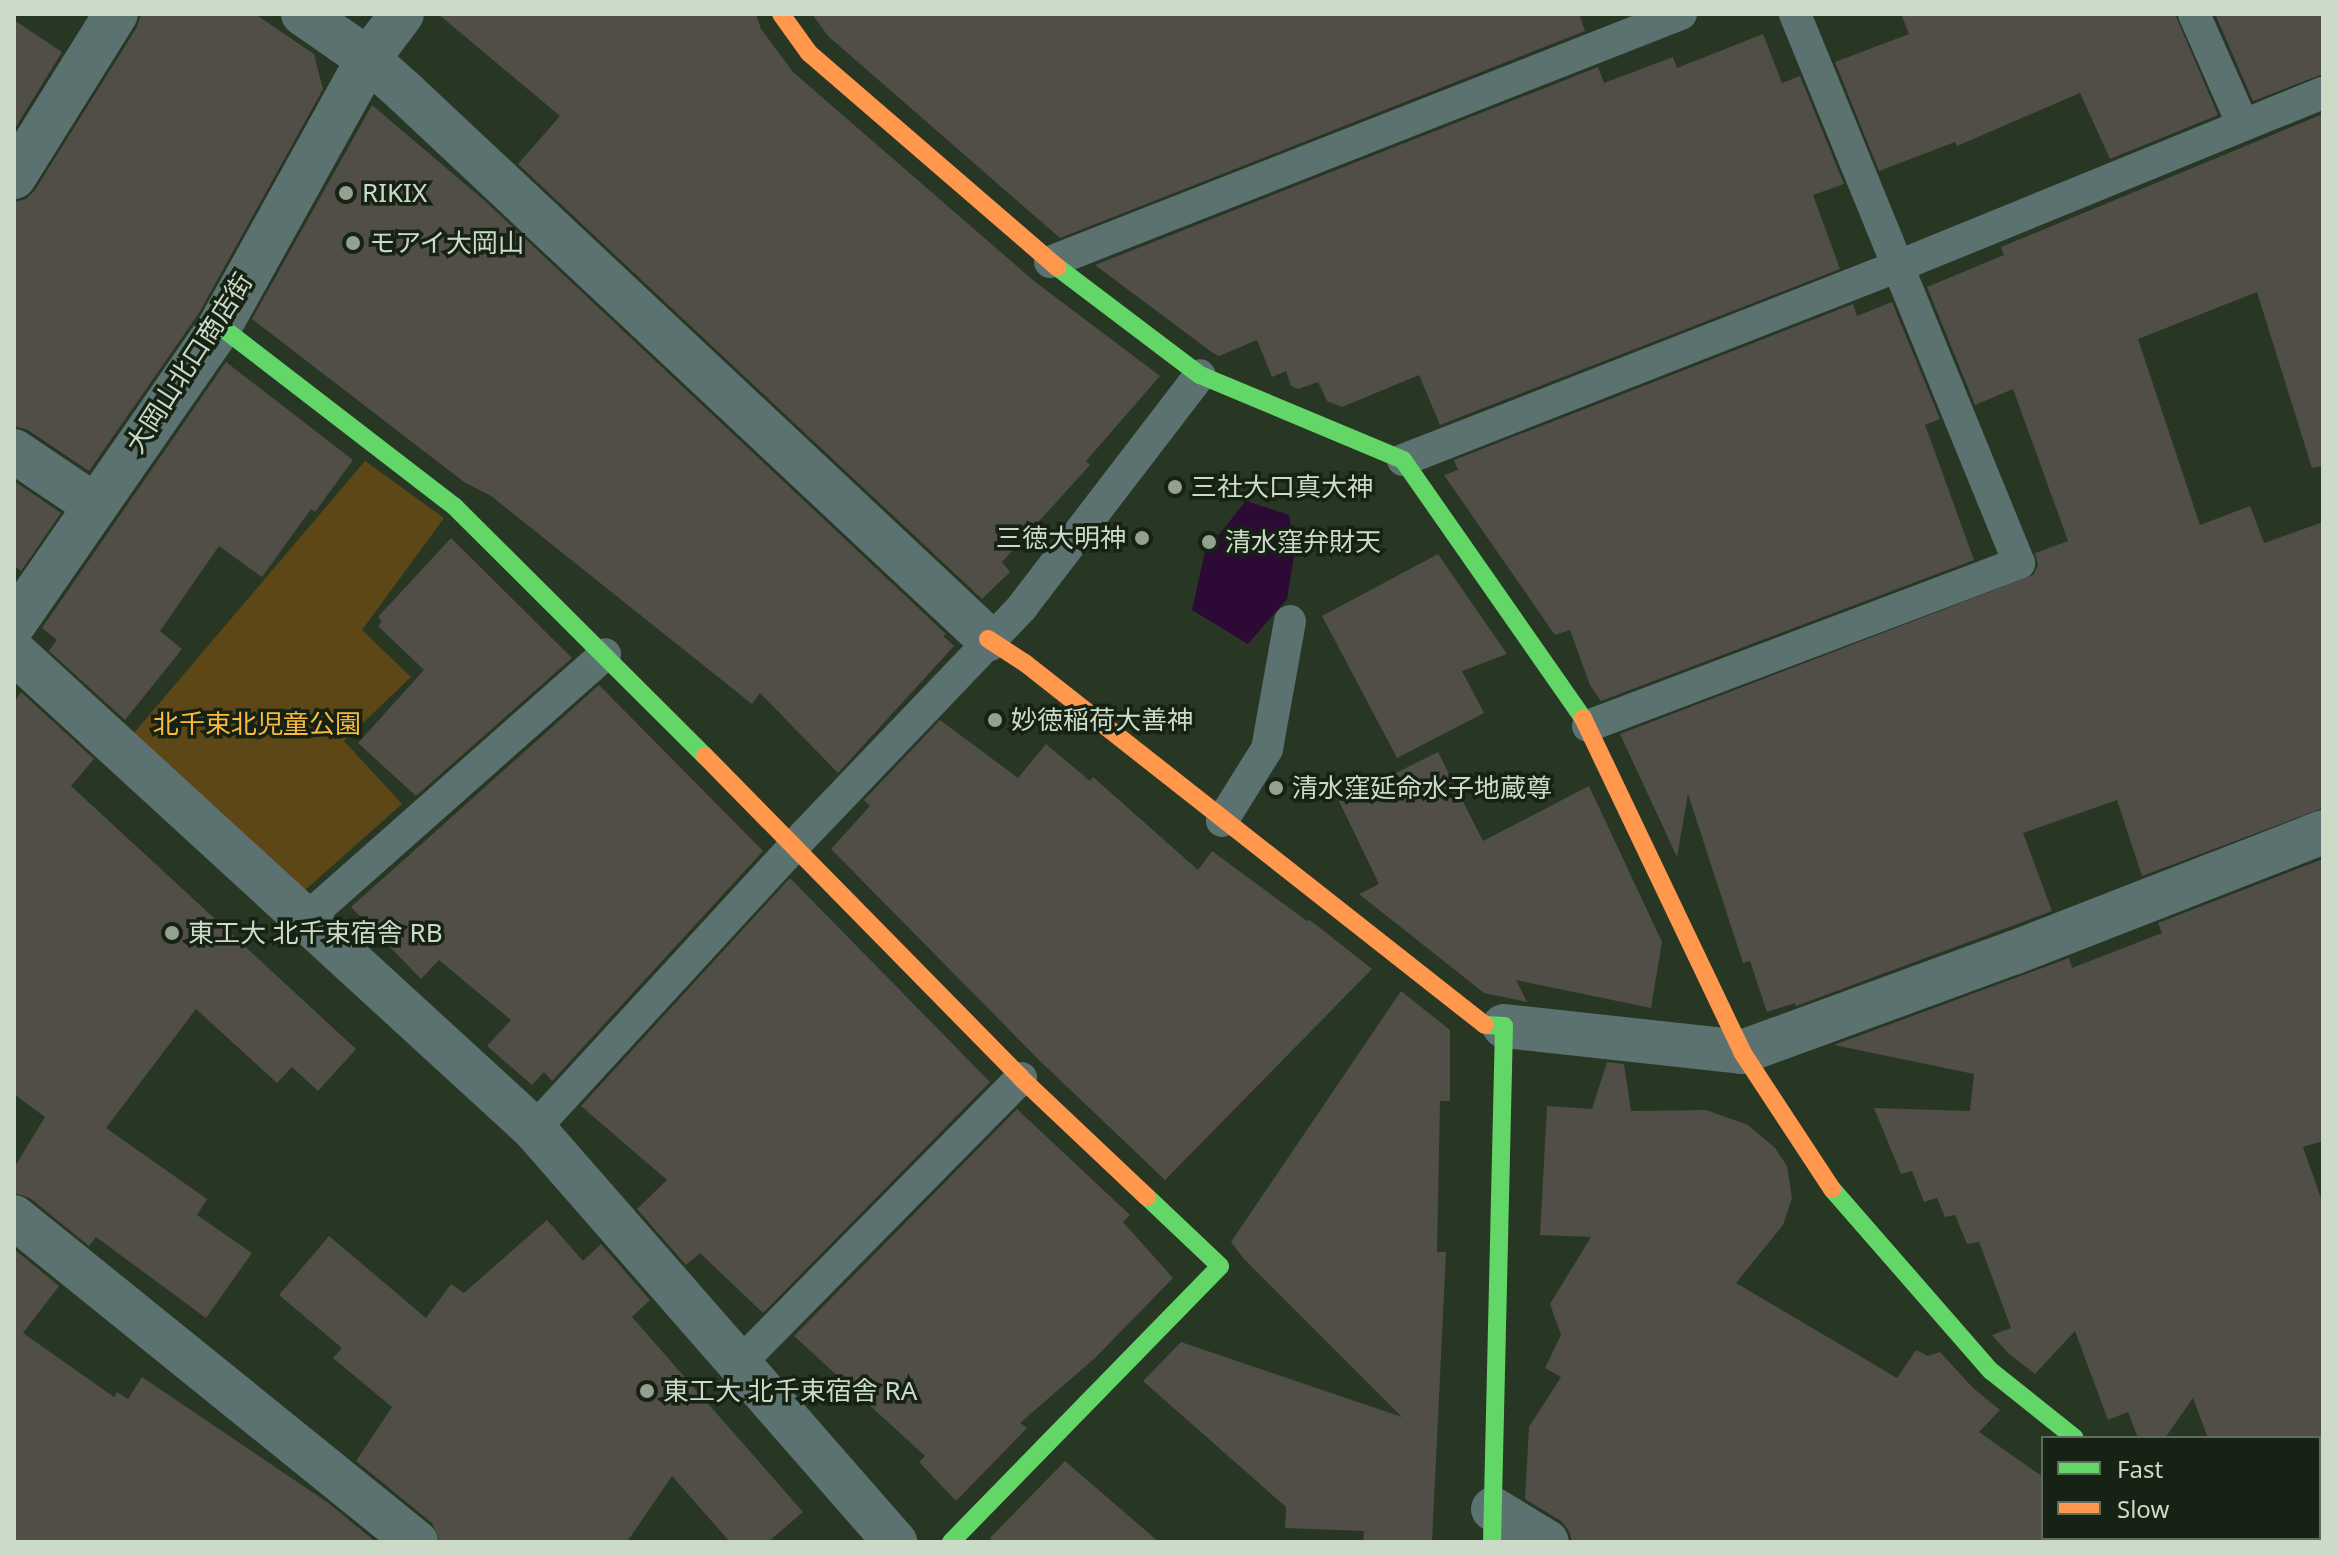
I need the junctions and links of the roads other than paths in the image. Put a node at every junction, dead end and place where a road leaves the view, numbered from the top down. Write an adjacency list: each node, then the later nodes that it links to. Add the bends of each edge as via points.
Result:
1 (116, 14): 11 (street)
2 (303, 14): 8 (street)
3 (402, 14): 8 (street, 大岡山北口商店街)
4 (781, 14): 12 (street, via 809,53)
5 (1681, 14): 12 (lane)
6 (1795, 14): 13 (lane)
7 (2194, 14): 10 (lane)
8 (368, 59): 14 (street, 大岡山北口商店街); 21 (street)
9 (2323, 93): 10 (lane)
10 (2243, 125): 13 (lane)
11 (14, 177)
12 (1050, 262): 15 (street)
13 (1896, 267): 17 (lane); 24 (lane, via 2019,563)
14 (220, 326): 18 (street, 大岡山北口商店街); 23 (street, via 454,506)
15 (1200, 375): 17 (street); 21 (lane, via 1022,607)
16 (14, 451): 18 (street)
17 (1403, 460): 24 (street)
18 (94, 505): 20 (street, 大岡山北口商店街)
19 (1290, 621): 25 (lane, via 1267,749)
20 (14, 624)
21 (988, 639): 25 (street); 27 (lane)
22 (14, 652): 28 (street)
23 (605, 654): 27 (street); 28 (lane)
24 (1588, 726): 30 (street)
25 (1222, 821): 29 (street, via 1475,1018 1485,1025)
26 (2323, 832): 30 (street)
27 (793, 847): 31 (street); 32 (lane)
28 (307, 918): 32 (street)
29 (1504, 1026): 30 (street); 36 (street)
30 (1742, 1052): 35 (street, via 1842,1205 1991,1371)
31 (1021, 1078): 34 (lane); 39 (street, via 1220,1266)
32 (534, 1129): 34 (street)
33 (14, 1217): 37 (street)
34 (741, 1362): 38 (street)
35 (2072, 1436)
36 (1492, 1525): 40 (street)
37 (416, 1542)
38 (895, 1542)
39 (951, 1542)
40 (1547, 1542)

